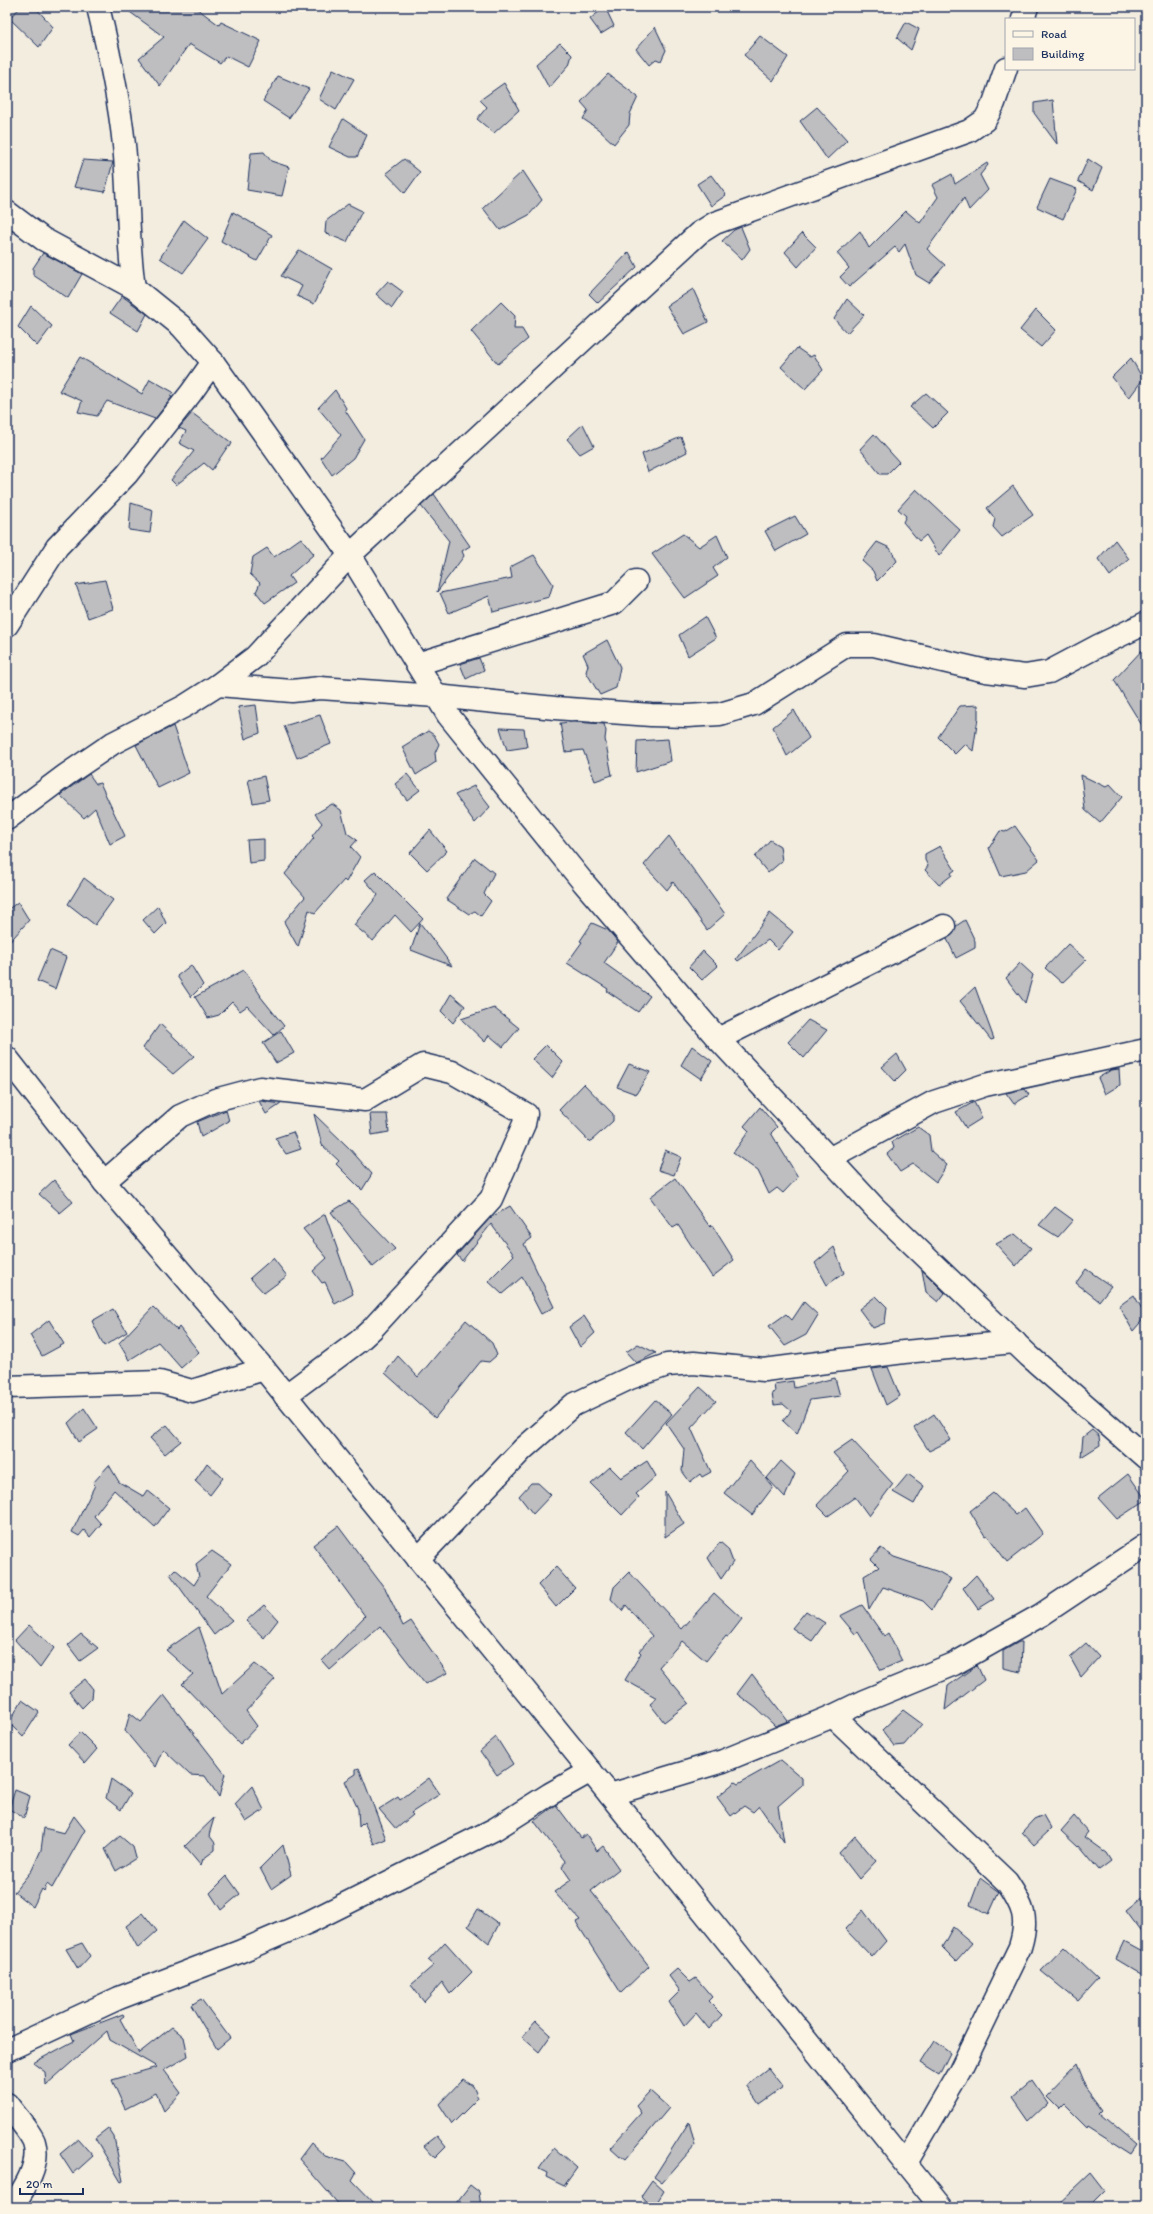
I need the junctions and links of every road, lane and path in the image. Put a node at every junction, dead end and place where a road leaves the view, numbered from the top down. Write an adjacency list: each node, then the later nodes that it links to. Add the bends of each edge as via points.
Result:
1 (98, 7): 6 (street, via 108,49 124,145)
2 (1027, 7): 3 (street)
3 (1023, 18)
4 (1005, 70): 8 (street, via 985,120 969,131 715,222)
5 (7, 212): 6 (street, via 43,239)
6 (134, 288): 7 (street, via 180,326)
7 (212, 362): 8 (street); 11 (street, via 191,393 127,474 57,547)
8 (350, 555): 12 (street); 13 (street, via 256,657)
9 (636, 581): 12 (street, via 614,603)
10 (1146, 623): 14 (street, via 1049,672 1025,676 874,645 848,645 754,704 720,714 651,715)
11 (7, 625)
12 (417, 664): 14 (street)
13 (218, 686): 14 (street, via 292,691 320,688); 15 (street, via 113,743)
14 (436, 696): 17 (street, via 448,715 583,882)
15 (7, 819)
16 (944, 926): 17 (street)
17 (718, 1039): 20 (street)
18 (1146, 1050): 20 (street, via 977,1088 934,1102)
19 (7, 1058): 21 (street)
20 (829, 1159): 22 (street, via 875,1208)
21 (104, 1182): 23 (street); 25 (street, via 180,1116 215,1100 260,1088 365,1100 423,1066 452,1072 526,1114 491,1199 359,1342)
22 (1015, 1342): 26 (street); 28 (street, via 904,1352 764,1370 694,1363 667,1365 630,1378 573,1405 523,1449)
23 (264, 1369): 24 (street, via 192,1392 154,1382); 25 (street)
24 (7, 1387)
25 (285, 1396): 28 (street)
26 (1146, 1458)
27 (1146, 1545): 29 (street, via 1041,1615 961,1660)
28 (418, 1559): 30 (street)
29 (833, 1716): 31 (street, via 723,1761); 34 (street, via 1006,1882 1022,1904 1025,1931 1020,1947 960,2071)
30 (591, 1771): 31 (street); 32 (street, via 495,1829 309,1922 119,1998)
31 (610, 1794): 34 (street)
32 (7, 2050)
33 (7, 2104): 35 (street, via 34,2140 36,2155 31,2172)
34 (906, 2163): 36 (street)
35 (12, 2207)
36 (941, 2207)

